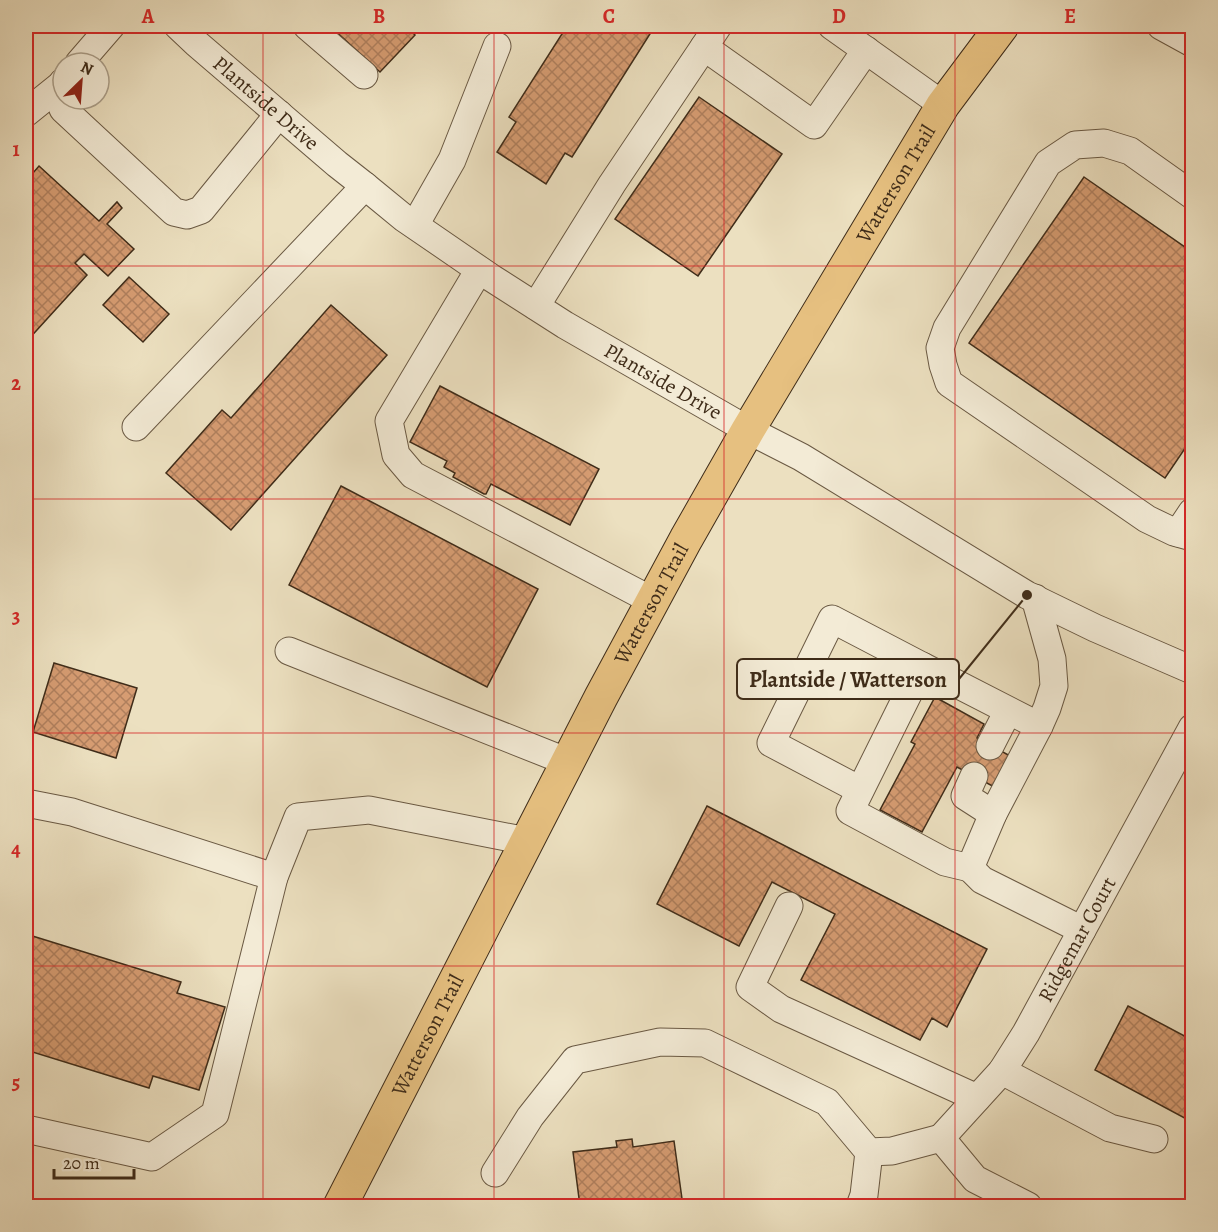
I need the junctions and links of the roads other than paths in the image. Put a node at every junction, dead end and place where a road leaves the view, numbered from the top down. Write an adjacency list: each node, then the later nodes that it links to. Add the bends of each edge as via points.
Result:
1 (111, 26): 11 (street)
2 (308, 26): 12 (street)
3 (832, 26): 10 (street)
4 (1002, 26): 14 (main road, Watterson Trail)
5 (1161, 26): 8 (street)
6 (186, 28): 17 (street, Plantside Drive)
7 (711, 36): 10 (street, via 814,125); 22 (street)
8 (1192, 43)
9 (497, 46): 20 (street, via 452,160)
10 (866, 50): 14 (street)
11 (90, 51)
12 (364, 75)
13 (51, 92): 16 (street)
14 (943, 105): 24 (main road, Watterson Trail)
15 (64, 111): 17 (street, via 174,212 187,214 201,210)
16 (26, 113)
17 (279, 114): 18 (street, Plantside Drive)
18 (364, 186): 20 (street, Plantside Drive); 23 (street)
19 (1192, 195): 25 (street, via 1130,151 1104,143 1075,145 1048,163 947,328 940,348 950,383 1147,519)
20 (415, 225): 21 (street, Plantside Drive)
21 (478, 270): 22 (street, Plantside Drive); 27 (street, via 389,421 396,455 413,475)
22 (536, 306): 24 (street, Plantside Drive)
23 (136, 427)
24 (748, 430): 26 (street, Plantside Drive, via 801,457); 27 (main road, Watterson Trail)
25 (1188, 527)
26 (1035, 598): 30 (street, Plantside Drive); 32 (street, via 1052,659 1054,686)
27 (653, 601): 35 (main road, Watterson Trail)
28 (289, 651): 35 (street)
29 (922, 666): 31 (street); 37 (street); 37 (street, via 832,619 771,743)
30 (1192, 670)
31 (1008, 711): 32 (street); 34 (street)
32 (1038, 726): 39 (street)
33 (1192, 728): 44 (street, Ridgemar Court)
34 (990, 746)
35 (568, 762): 40 (main road, Watterson Trail)
36 (974, 776): 39 (street, via 965,796)
37 (861, 790): 41 (street, via 850,811 945,861)
38 (26, 802): 42 (street, via 72,812)
39 (993, 814): 41 (street)
40 (528, 841): 42 (street, via 369,810 298,817); 52 (main road, Watterson Trail)
41 (970, 868): 44 (street, via 982,880)
42 (274, 877): 47 (street, via 215,1114 152,1157)
43 (789, 906): 46 (street, via 750,987 781,1009)
44 (1082, 930): 45 (street, Ridgemar Court)
45 (1002, 1071): 46 (street, Ridgemar Court); 49 (street, via 1110,1128)
46 (977, 1098): 48 (street, Ridgemar Court)
47 (26, 1129)
48 (941, 1138): 50 (street, via 892,1151); 54 (street, via 975,1179)
49 (1154, 1139)
50 (869, 1152): 51 (street, via 827,1102 705,1043 660,1041 575,1060 530,1117); 53 (street)
51 (495, 1173)
52 (340, 1206)
53 (860, 1206)
54 (1028, 1206)

